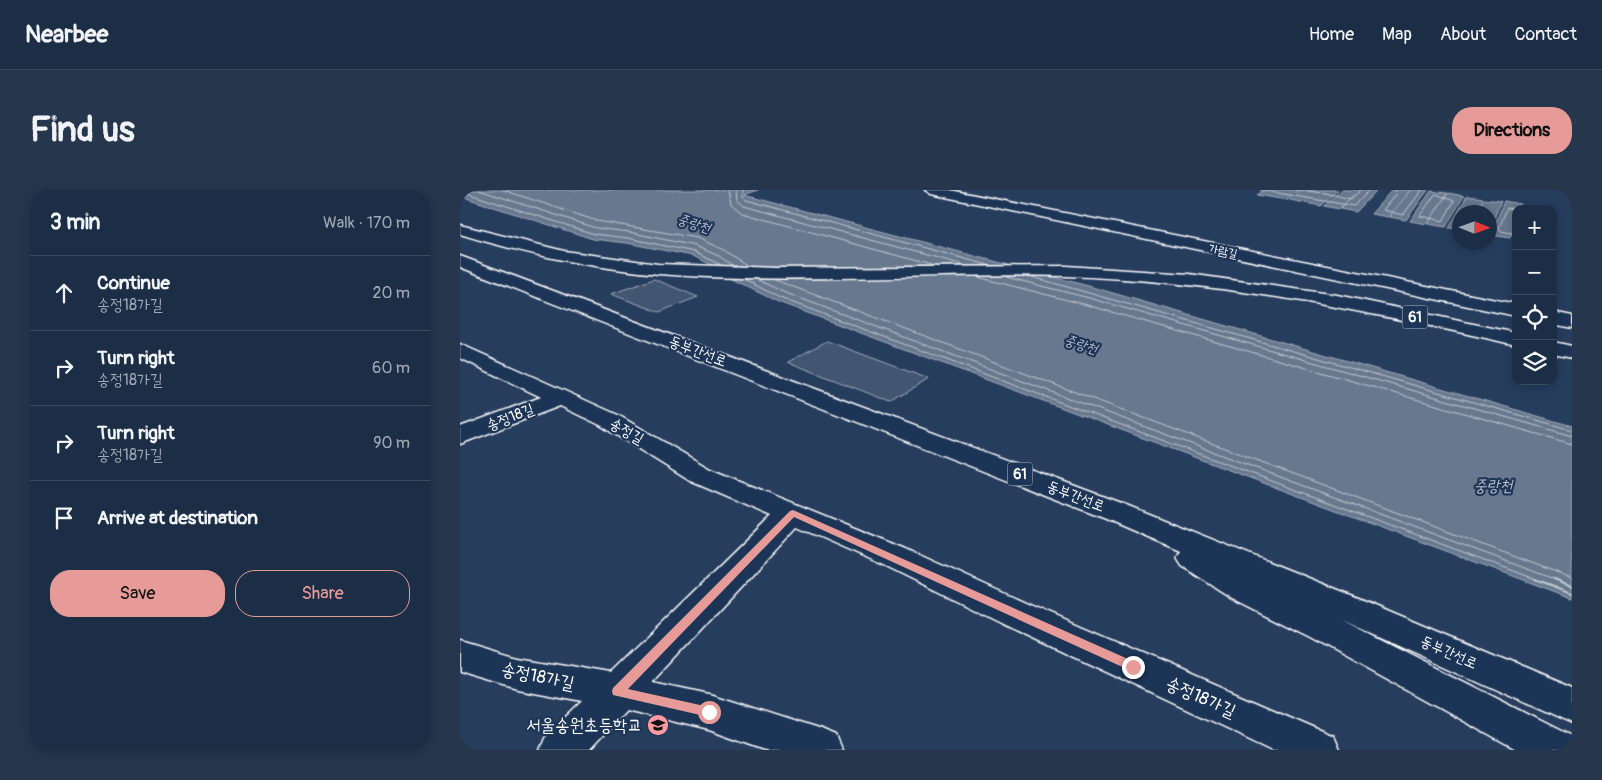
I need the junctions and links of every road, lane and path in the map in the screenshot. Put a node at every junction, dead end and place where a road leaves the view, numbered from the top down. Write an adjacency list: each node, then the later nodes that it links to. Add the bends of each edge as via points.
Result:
1 (931, 190): 4 (main road, 가람길)
2 (1149, 221): 4 (main road)
3 (460, 229): 9 (main road, 61, via 543,252 602,263 666,269 768,273 1065,271 1191,280 1313,296)
4 (1239, 254): 6 (main road, 가람길)
5 (460, 261): 18 (main road, 동부간선로 / 61)
6 (1512, 309)
7 (1557, 319): 8 (main road)
8 (1572, 322)
9 (1512, 337)
10 (1557, 343): 11 (main road)
11 (1572, 346)
12 (1557, 349): 14 (main road)
13 (460, 350): 15 (main road, 송정길)
14 (1572, 352)
15 (559, 398): 17 (main road, 송정18길); 19 (main road, 송정길, via 609,420 700,474)
16 (460, 412): 17 (main road)
17 (471, 432)
18 (1116, 512): 22 (main road, 동부간선로 / 61, via 1344,606); 26 (main road, via 1244,589)
19 (793, 513): 21 (main road); 25 (main road, 송정18가길)
20 (460, 656): 21 (main road, 송정18가길, via 517,673)
21 (617, 691): 23 (main road); 24 (main road, 송정18가길, via 709,712)
22 (1572, 706)
23 (561, 750)
24 (821, 750)
25 (1318, 750)
26 (1556, 750)

